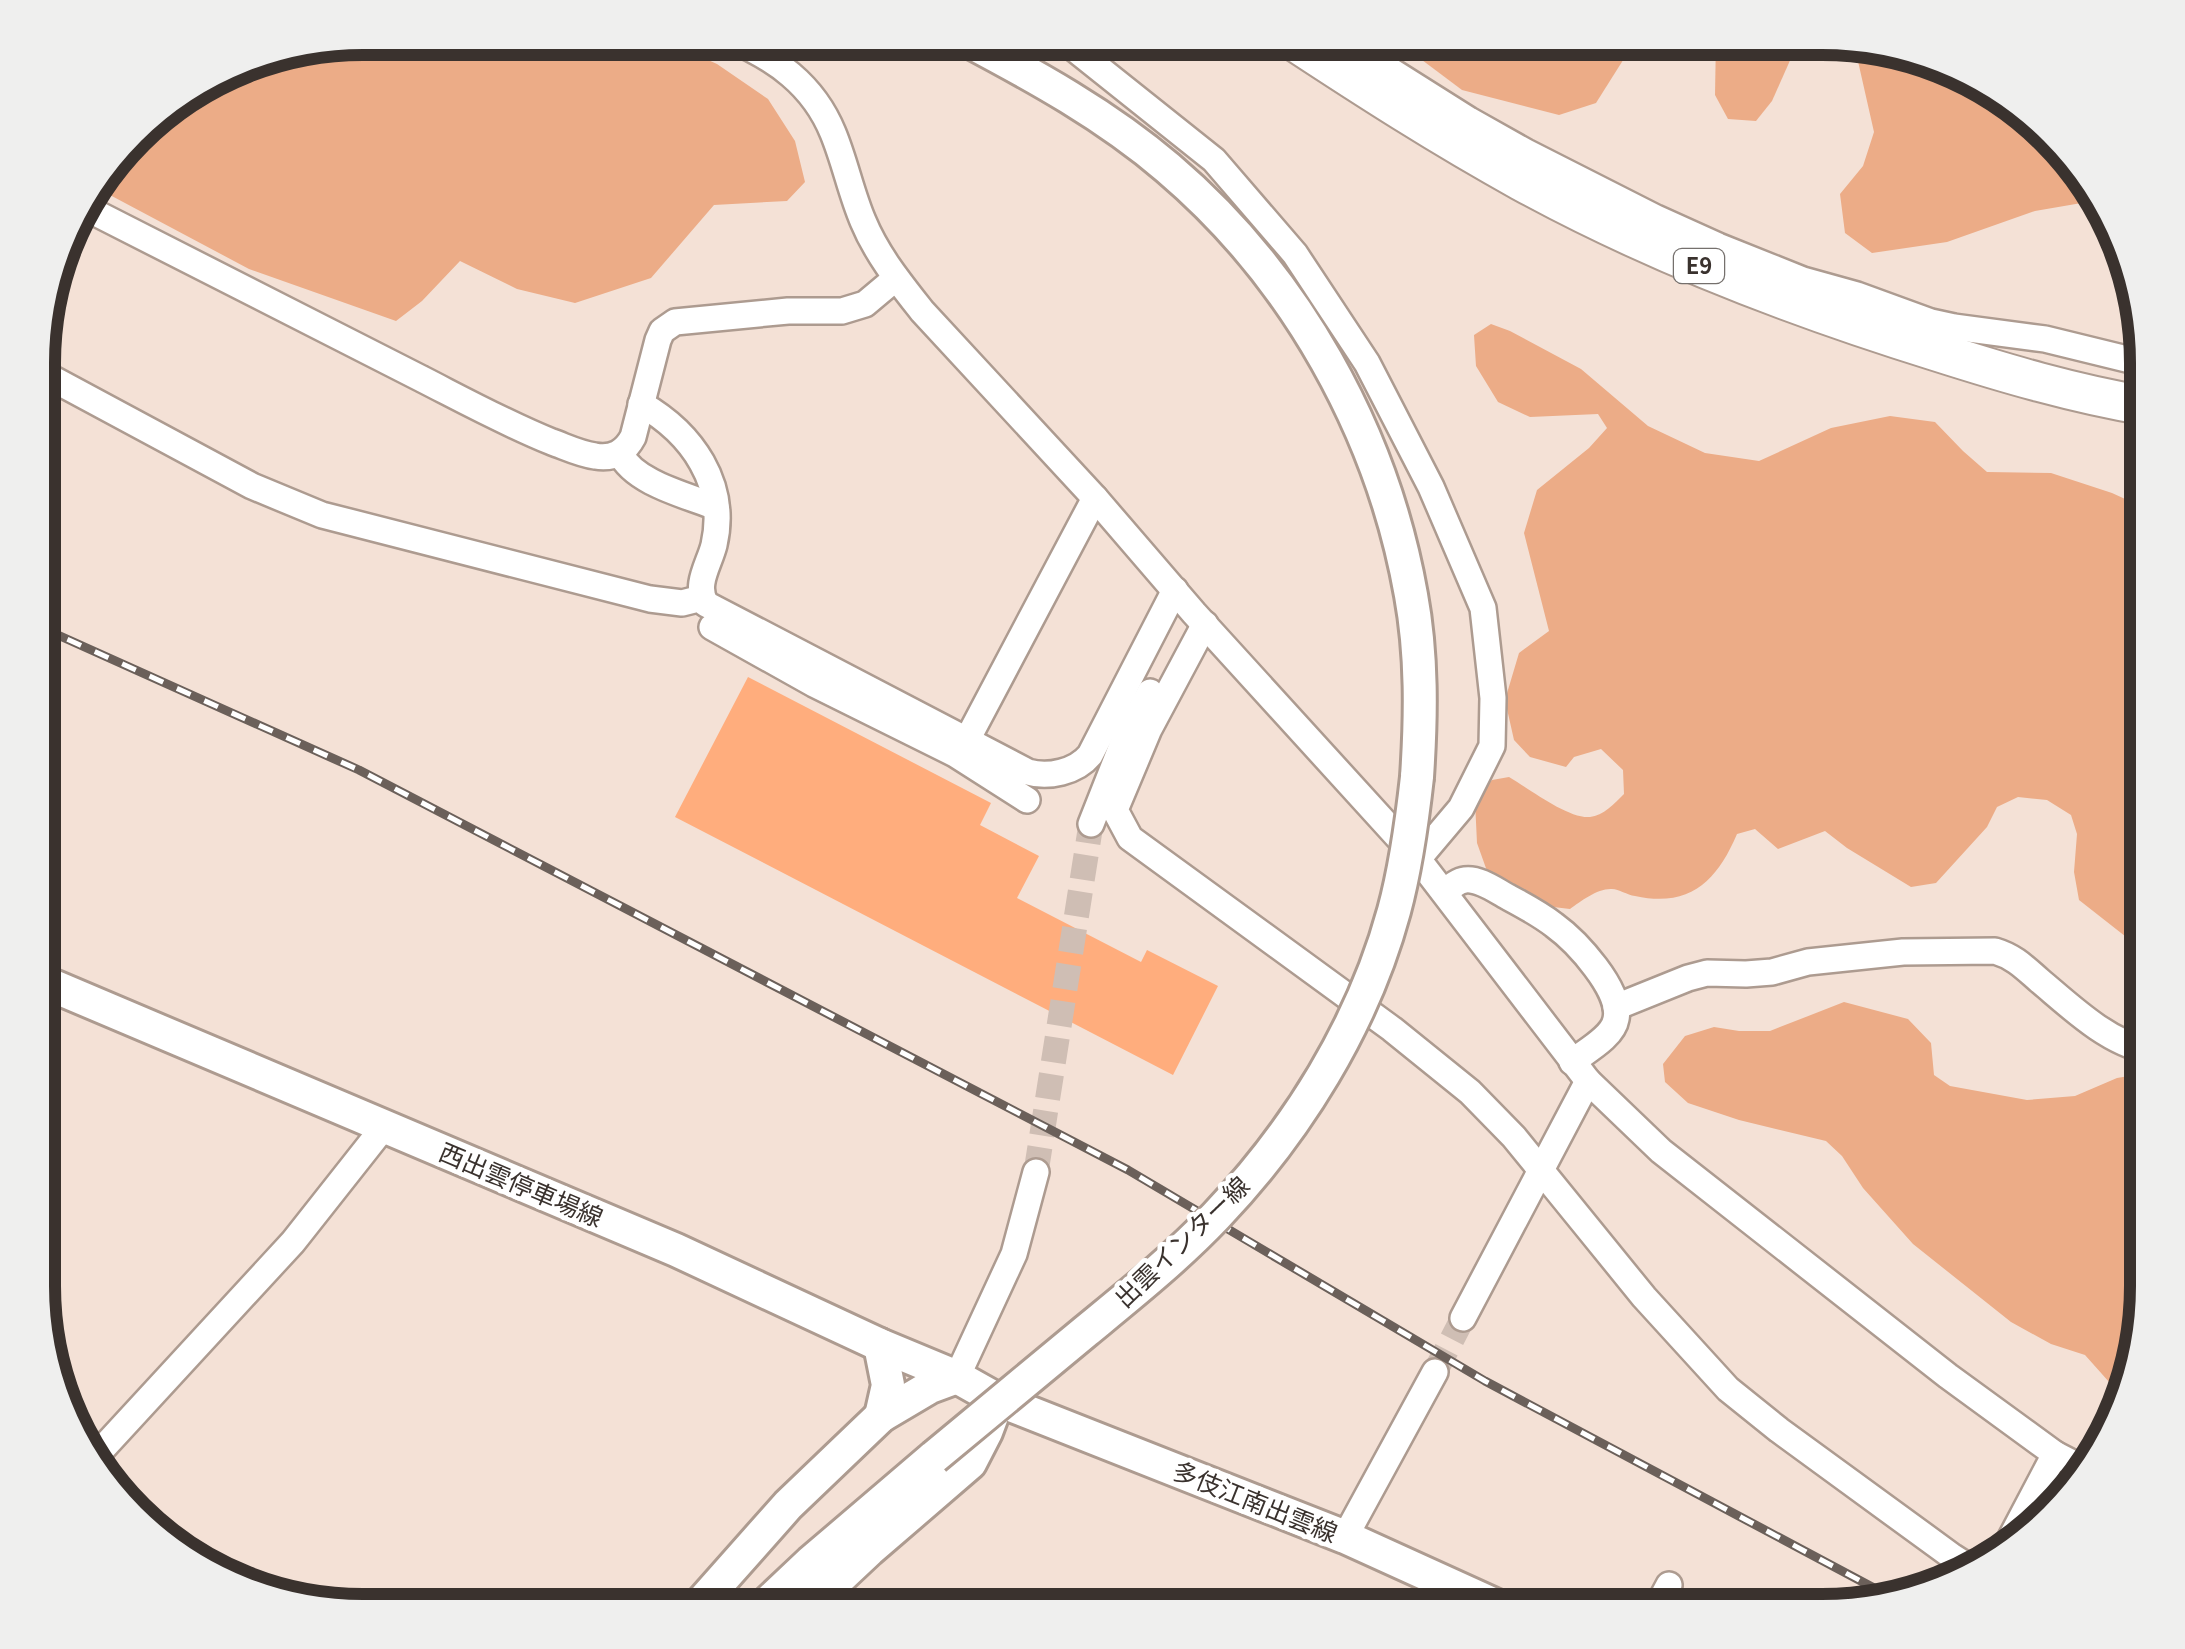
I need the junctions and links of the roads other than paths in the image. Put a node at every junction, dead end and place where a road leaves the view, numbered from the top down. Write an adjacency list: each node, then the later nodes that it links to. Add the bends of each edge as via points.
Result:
1 (767, 56): 7 (street, via 808,90 833,132 861,218)
2 (996, 56): 44 (main road, 出雲インター線, bridge, via 1090,110 1170,169 1262,266 1310,333 1358,423 1404,559 1420,690 1418,777 1394,914 1374,968 1338,1049 1244,1185 1174,1256)
3 (1084, 56): 21 (street, via 1214,160 1295,254 1367,363 1483,608 1492,746 1461,808)
4 (1317, 56): 10 (highway, E9, via 1524,182 1752,288 2006,373)
5 (1368, 56): 8 (street, via 1526,152 1656,218 1803,280 1932,322)
6 (94, 213): 12 (street, via 516,427 597,457)
7 (896, 278): 11 (street, via 865,304 842,311 675,322 662,330); 13 (street)
8 (2130, 360)
9 (55, 380): 16 (street, via 252,486 322,515 650,599)
10 (2130, 402)
11 (640, 404): 12 (street, via 632,437); 14 (street, via 694,448)
12 (620, 453): 14 (street, via 636,474)
13 (1095, 498): 15 (street); 18 (street)
14 (716, 507): 16 (street, via 714,543)
15 (1174, 590): 17 (street); 18 (street, via 1084,762 1036,774)
16 (692, 600): 18 (street); 19 (street, via 690,616 954,754)
17 (1200, 618): 20 (street, via 1127,733); 21 (street); 28 (street, via 1115,810 1130,838 1470,1092)
18 (968, 740)
19 (1028, 800)
20 (1092, 824)
21 (1418, 859): 22 (street)
22 (1445, 892): 24 (street, via 1458,882 1478,882 1538,913 1588,958); 26 (street)
23 (56, 987): 27 (main road, 西出雲停車場線)
24 (1616, 1007): 25 (street, via 1707,973 1759,973 1903,952 1995,951 2022,963 2084,1017); 26 (street, via 1609,1033)
25 (2129, 1044)
26 (1580, 1072): 28 (street); 37 (street, via 1661,1150)
27 (383, 1128): 31 (main road, 西出雲停車場線, via 676,1250); 36 (street, via 293,1242)
28 (1541, 1170): 30 (street); 41 (street, via 1728,1388)
29 (1036, 1172): 33 (street, via 1014,1254)
30 (1463, 1318)
31 (880, 1345): 33 (main road, 西出雲停車場線); 35 (main road, via 888,1384)
32 (1436, 1372): 40 (street)
33 (957, 1377): 34 (main road, 西出雲停車場線); 35 (main road)
34 (998, 1400): 40 (main road, 多伎江南出雲線); 45 (main road, via 970,1464)
35 (881, 1416): 43 (main road, via 788,1505)
36 (102, 1448)
37 (2054, 1454): 38 (street); 39 (street)
38 (2073, 1464)
39 (2018, 1523)
40 (1345, 1537): 46 (main road, 多伎江南出雲線)
41 (1960, 1561)
42 (1668, 1585): 47 (street)
43 (710, 1593)
44 (778, 1593)
45 (824, 1593)
46 (1470, 1594)
47 (1663, 1594)

